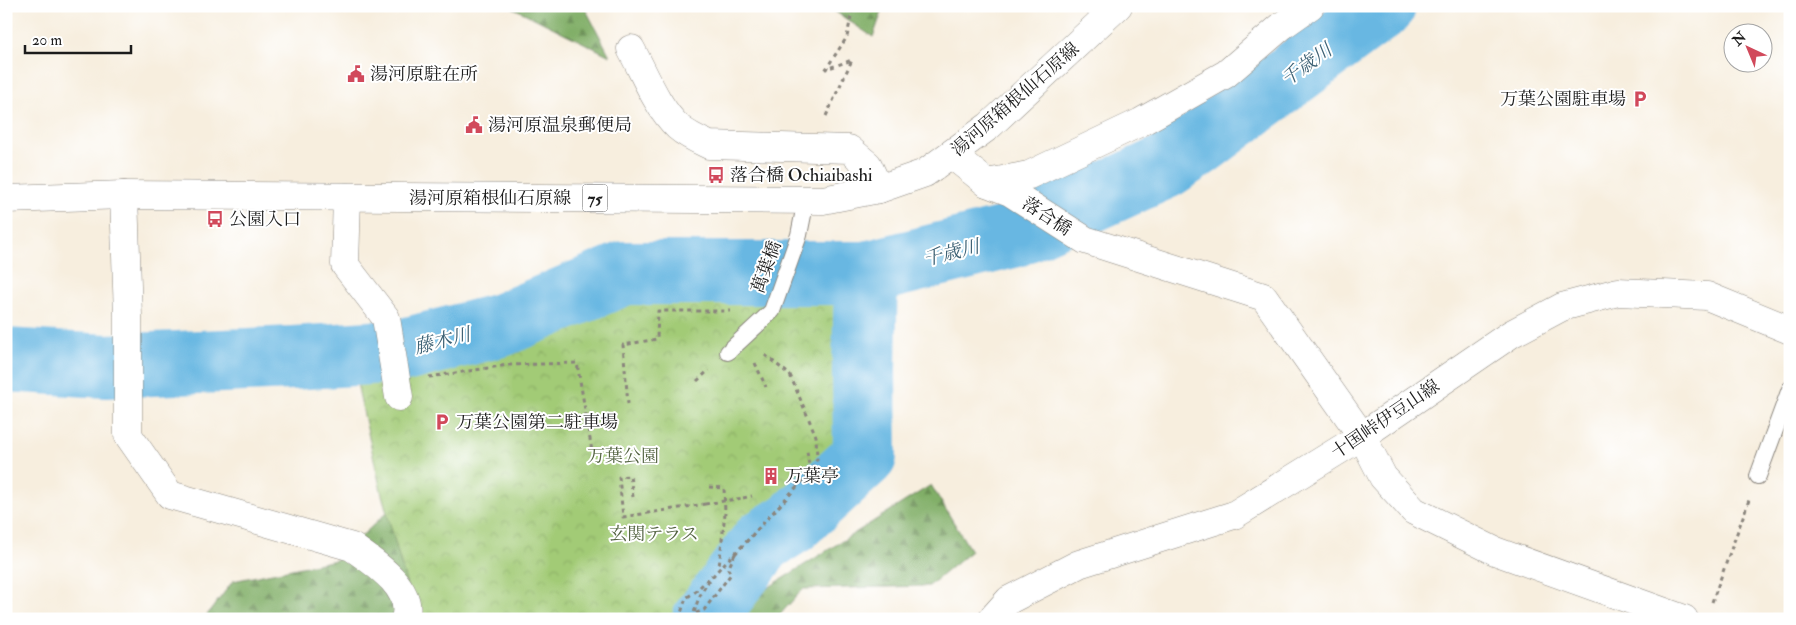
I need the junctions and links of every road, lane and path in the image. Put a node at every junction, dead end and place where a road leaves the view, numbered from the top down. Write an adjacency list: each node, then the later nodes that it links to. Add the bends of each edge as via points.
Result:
1 (853, 6): 5 (path, via 847,37 826,69 852,60)
2 (1118, 6): 6 (street, 湯河原箱根仙石原線 / 75, via 989,126)
3 (1310, 6): 7 (street, via 1226,74 1141,122)
4 (632, 49): 8 (street, via 662,107 678,127 694,138 709,144 849,149 868,165)
5 (824, 120)
6 (952, 155): 7 (street, 落合橋); 8 (street, 湯河原箱根仙石原線 / 75, via 925,173)
7 (999, 187): 20 (street, 落合橋, via 1085,240 1264,297)
8 (878, 189): 12 (street, 湯河原箱根仙石原線 / 75, via 823,200)
9 (124, 195): 10 (street, 湯河原箱根仙石原線 / 75); 11 (street, 湯河原箱根仙石原線 / 75); 31 (street, via 128,435 170,495 352,547 400,588 408,610)
10 (347, 197): 12 (street, 湯河原箱根仙石原線 / 75); 18 (street, via 345,265 386,318)
11 (6, 199)
12 (806, 200): 15 (lane, 萬葉橋, via 798,238 772,311)
13 (698, 311): 19 (path, via 658,311 657,339 623,346)
14 (1790, 330): 20 (street, 十国峠伊豆山線, via 1707,296 1618,292 1562,308 1511,334)
15 (728, 352)
16 (790, 375): 23 (path, via 816,436 817,459)
17 (1790, 388): 24 (lane)
18 (398, 390): 21 (path, via 508,365 577,363 592,451)
19 (628, 404)
20 (1362, 436): 30 (street, 落合橋, via 1383,477 1414,511 1495,551); 33 (street, 十国峠伊豆山線, via 1234,516 1079,564 1009,600)
21 (606, 448)
22 (807, 451): 23 (path)
23 (811, 472): 28 (path, bridge)
24 (1758, 476): 30 (path)
25 (708, 488): 29 (path, via 724,488)
26 (752, 496): 27 (path, bridge, via 623,517 619,477 630,476)
27 (633, 497)
28 (735, 554): 29 (path); 29 (path, via 728,569 730,574 704,610 694,614 702,592)
29 (719, 568): 32 (path, via 686,598)
30 (1696, 614)
31 (405, 619)
32 (679, 619)
33 (992, 619)

